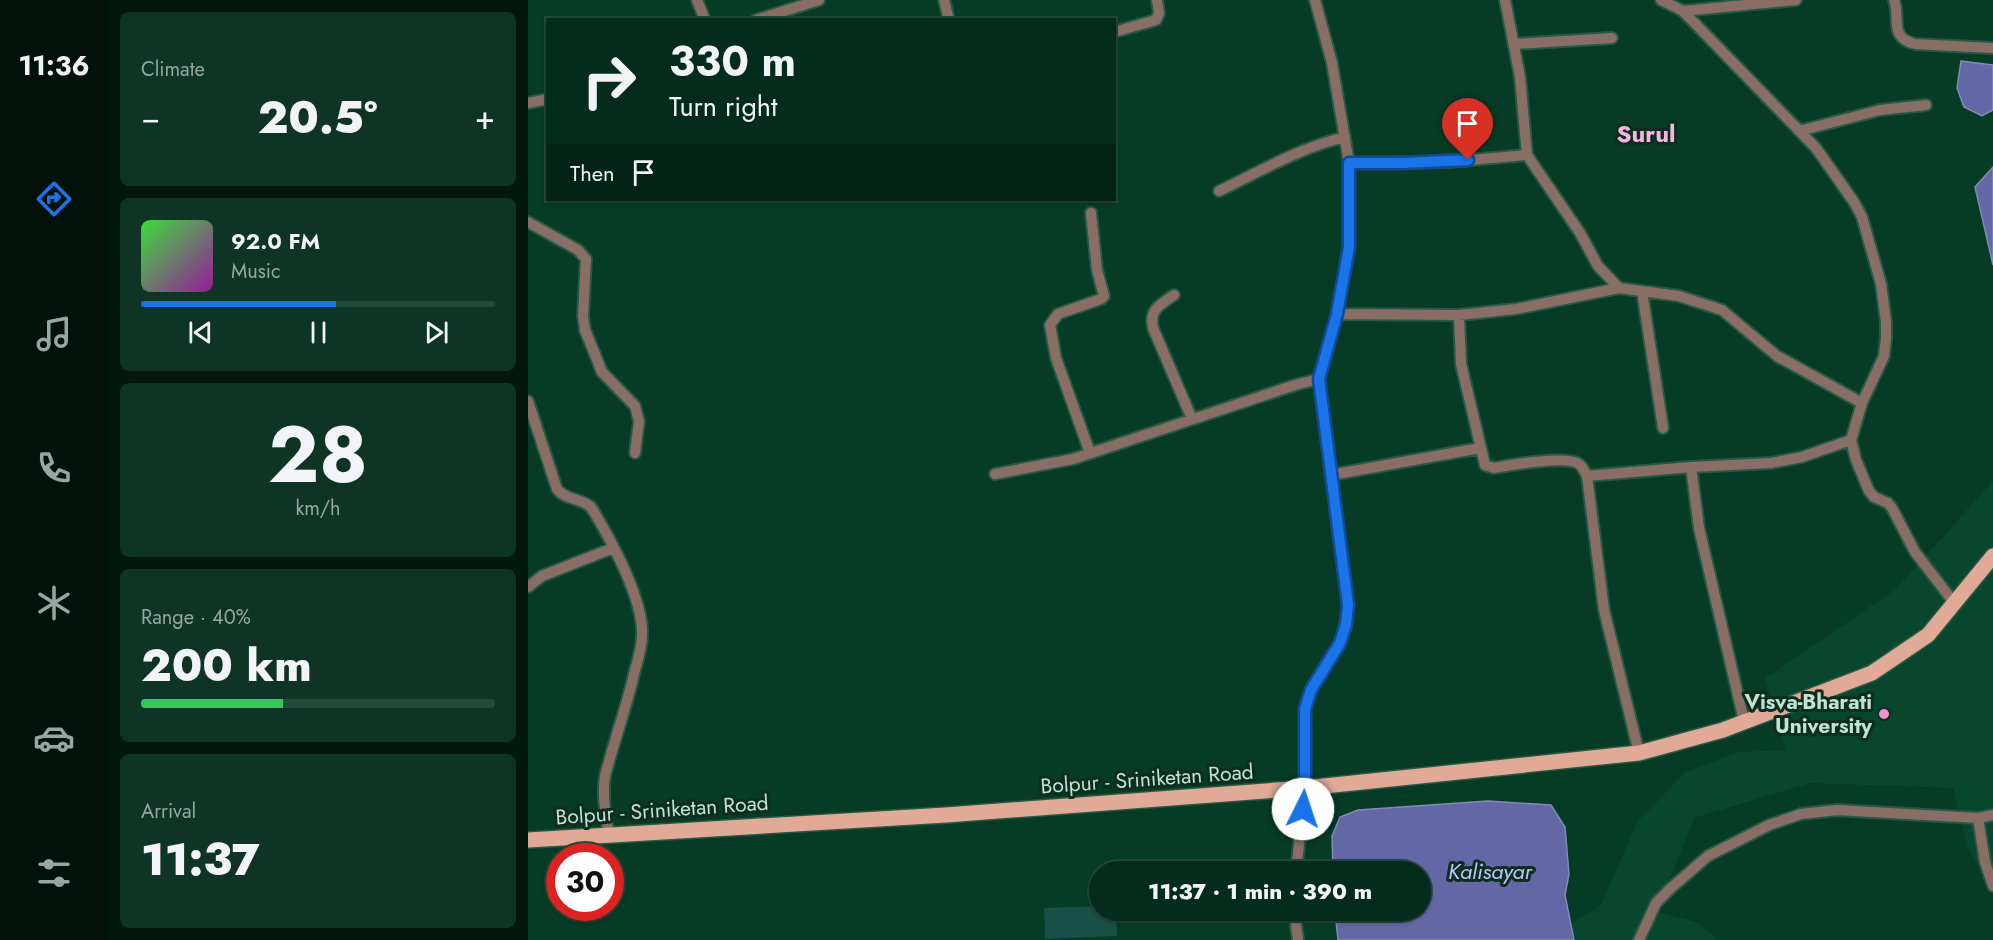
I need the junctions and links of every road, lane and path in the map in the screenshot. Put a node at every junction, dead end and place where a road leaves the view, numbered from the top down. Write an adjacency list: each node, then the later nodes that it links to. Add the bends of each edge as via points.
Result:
1 (697, 0): 11 (street)
2 (819, 0): 12 (street)
3 (944, 0): 13 (street)
4 (1157, 0): 14 (street, via 1156,20)
5 (1315, 0): 22 (street, via 1332,63)
6 (1505, 0): 16 (street)
7 (1661, 0): 10 (street)
8 (1796, 0): 10 (street)
9 (1894, 0): 17 (street, via 1903,42)
10 (1683, 11): 21 (street)
11 (704, 18)
12 (762, 18)
13 (948, 18)
14 (1116, 31)
15 (1612, 38): 16 (street)
16 (1514, 44): 23 (street)
17 (1993, 48)
18 (546, 99): 19 (street)
19 (528, 103)
20 (1926, 105): 21 (street, via 1880,110)
21 (1799, 131): 35 (street, via 1816,148 1854,202 1881,284 1886,322 1884,356)
22 (1345, 137): 24 (street); 25 (street, via 1294,153)
23 (1527, 155): 24 (street, via 1448,162); 28 (street, via 1598,266)
24 (1349, 163): 31 (street, via 1349,247)
25 (1219, 191)
26 (1091, 213): 41 (street, via 1104,296 1058,314 1050,324 1056,358)
27 (528, 222): 40 (street, via 578,250 586,259 585,330 602,372 635,406 639,421)
28 (1619, 288): 29 (street); 32 (street, via 1516,309)
29 (1642, 291): 35 (street, via 1679,296 1722,310 1777,356); 37 (street)
30 (1174, 296): 36 (street, via 1158,307 1151,320)
31 (1337, 314): 32 (street); 33 (street)
32 (1459, 315): 39 (street, via 1461,364)
33 (1319, 379): 36 (street); 44 (street)
34 (528, 400): 46 (street, via 557,489 591,507)
35 (1862, 403): 38 (street)
36 (1192, 419): 41 (street)
37 (1663, 428)
38 (1851, 440): 42 (street, via 1771,463); 49 (street, via 1869,491 1888,503 1915,552)
39 (1480, 448): 44 (street); 45 (street, via 1485,465 1491,468 1573,461)
40 (635, 453)
41 (1090, 453): 43 (street)
42 (1691, 467): 45 (street); 50 (street, via 1699,528)
43 (995, 474)
44 (1331, 475): 52 (street, via 1348,605 1340,643 1311,690 1305,709)
45 (1587, 476): 51 (street, via 1604,610)
46 (613, 548): 48 (street, via 542,576); 55 (street, via 635,597 643,632 605,776 604,806)
47 (1993, 556): 49 (main road, Bolpur - Sriniketan Road)
48 (528, 587)
49 (1955, 604): 50 (main road, Bolpur - Sriniketan Road, via 1928,635 1872,673)
50 (1744, 721): 51 (main road, Bolpur - Sriniketan Road)
51 (1639, 753): 52 (main road, Bolpur - Sriniketan Road)
52 (1305, 788): 55 (main road, Bolpur - Sriniketan Road); 57 (street)
53 (1993, 814): 54 (street)
54 (1978, 818): 58 (street); 61 (street, via 1837,810 1801,814 1760,829 1708,856 1656,903)
55 (609, 834): 56 (main road, Bolpur - Sriniketan Road)
56 (528, 840)
57 (1297, 861)
58 (1993, 886)
59 (1295, 921): 60 (street)
60 (1298, 940)
61 (1639, 940)

